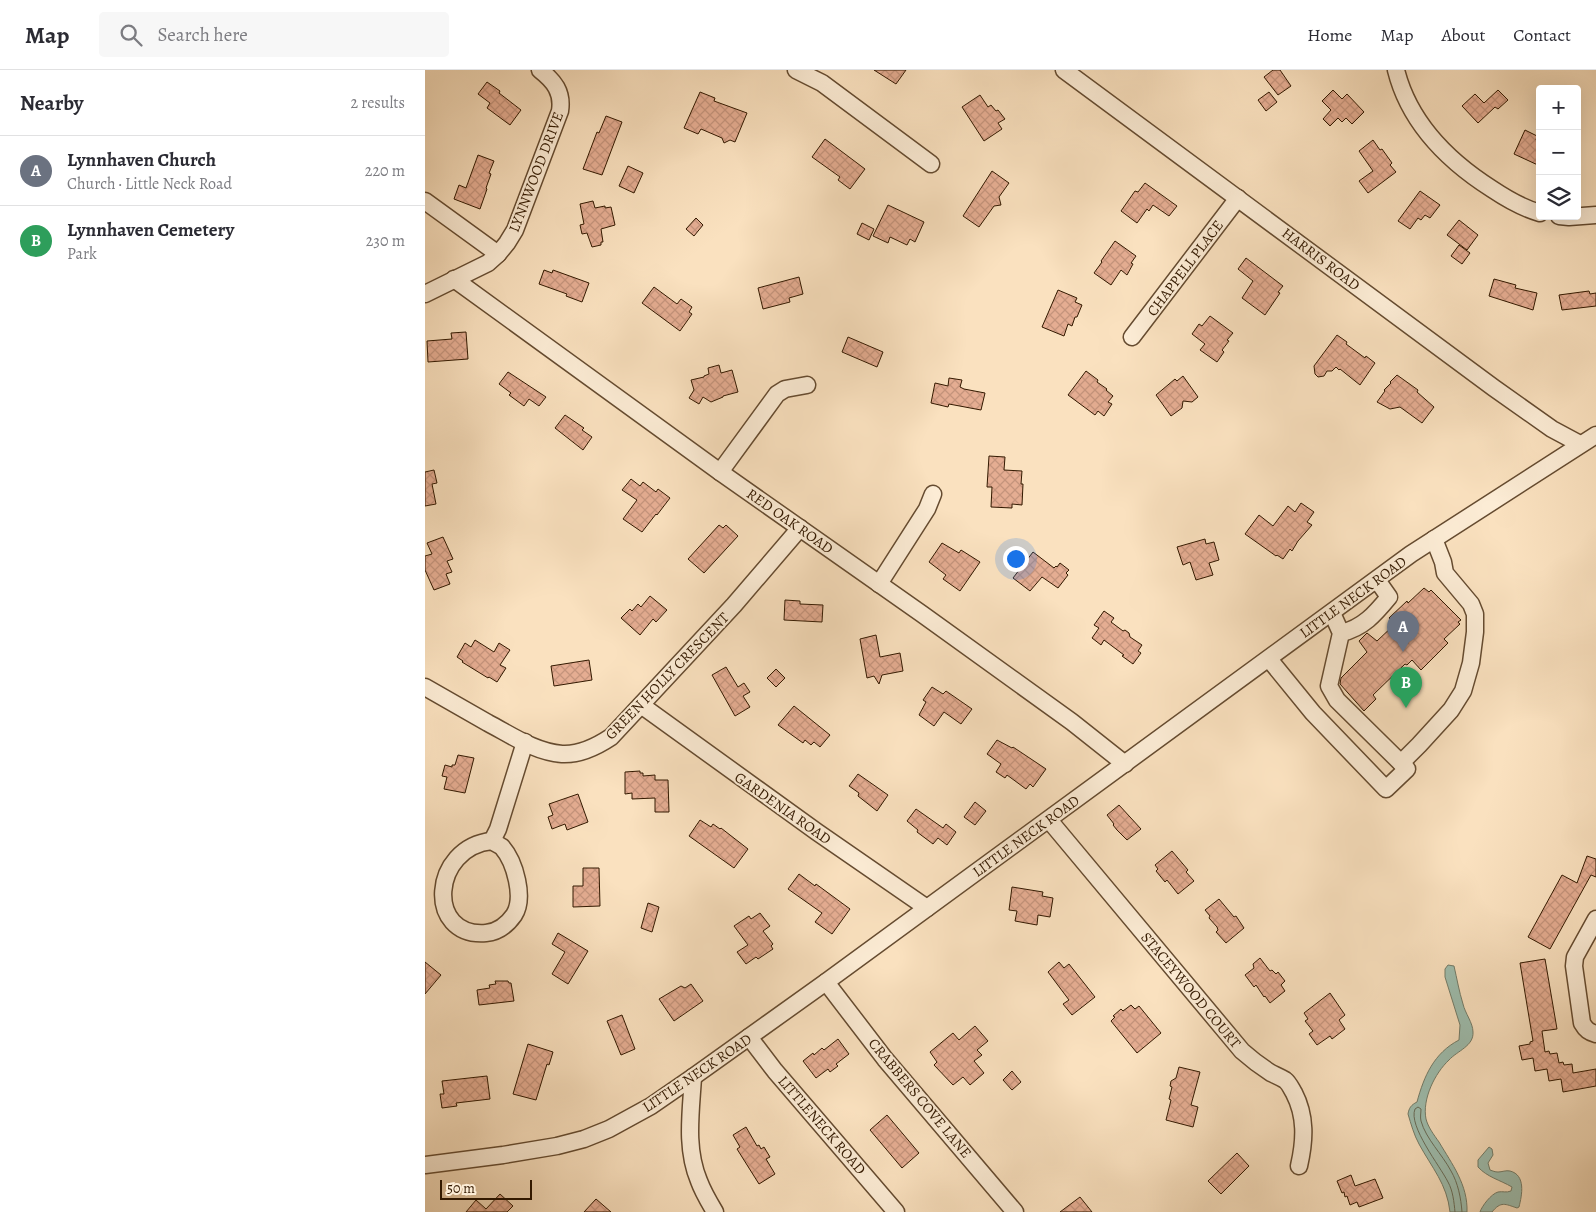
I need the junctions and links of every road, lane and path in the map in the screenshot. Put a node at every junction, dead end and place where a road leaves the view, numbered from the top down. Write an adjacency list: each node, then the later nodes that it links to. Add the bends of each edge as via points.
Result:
1 (540, 70): 11 (street, LYNNWOOD DRIVE, via 552,79 557,88 561,97 560,111 515,230)
2 (796, 70): 5 (street, via 822,83)
3 (1063, 70): 6 (street, HARRIS ROAD)
4 (1396, 70): 8 (street, via 1415,115 1451,159 1514,203)
5 (931, 164)
6 (1239, 198): 14 (street, CHAPPELL PLACE); 17 (street, HARRIS ROAD, via 1494,388 1552,429)
7 (425, 201): 11 (street)
8 (1536, 211)
9 (1596, 215): 10 (street)
10 (1581, 217)
11 (499, 254): 12 (street, LYNNWOOD DRIVE)
12 (454, 280): 13 (street, LYNNWOOD DRIVE); 18 (street, RED OAK ROAD)
13 (425, 294)
14 (1132, 337)
15 (807, 385): 18 (street, via 788,388 777,394)
16 (1596, 435): 17 (street, LITTLE NECK ROAD)
17 (1580, 444): 21 (street, LITTLE NECK ROAD)
18 (720, 472): 20 (street, RED OAK ROAD)
19 (933, 494): 23 (street, via 927,509)
20 (800, 528): 23 (street, RED OAK ROAD); 28 (street, GREEN HOLLY CRESCENT)
21 (1434, 539): 22 (street, LITTLE NECK ROAD); 30 (street, via 1445,574 1471,604 1475,614 1471,663 1463,691 1451,710)
22 (1377, 580): 24 (street, LITTLE NECK ROAD); 25 (street, via 1389,597 1355,630)
23 (879, 584): 31 (street, RED OAK ROAD)
24 (1331, 613): 25 (street); 26 (street, LITTLE NECK ROAD)
25 (1341, 633): 30 (street, via 1329,686 1337,700)
26 (1269, 659): 30 (street, via 1313,713 1386,789 1407,769); 31 (street, LITTLE NECK ROAD)
27 (425, 687): 29 (street, GREEN HOLLY CRESCENT)
28 (641, 705): 29 (street, GREEN HOLLY CRESCENT, via 611,736 589,750 563,754 540,750); 34 (street, GARDENIA ROAD)
29 (525, 742): 33 (street)
30 (1401, 763)
31 (1125, 764): 32 (street, LITTLE NECK ROAD)
32 (1049, 820): 34 (street, LITTLE NECK ROAD); 41 (street, STACEYWOOD COURT, via 1242,1051 1291,1087 1304,1131)
33 (492, 841): 33 (street, via 458,856 446,874 443,886 442,898 451,919 458,926 478,934 490,933 509,922 520,898 507,854)
34 (927, 908): 36 (street, LITTLE NECK ROAD)
35 (1596, 919): 37 (street, via 1573,966 1582,1023)
36 (826, 982): 38 (street, LITTLE NECK ROAD); 44 (street, CRABBERS COVE LANE, via 885,1059)
37 (1596, 1034)
38 (749, 1037): 39 (street, LITTLE NECK ROAD); 43 (street, LITTLENECK ROAD)
39 (693, 1077): 40 (street, LITTLE NECK ROAD, via 651,1106 584,1139 503,1155); 42 (street, via 690,1142 693,1161 698,1180)
40 (425, 1165)
41 (1299, 1166)
42 (715, 1212)
43 (896, 1212)
44 (1015, 1212)

